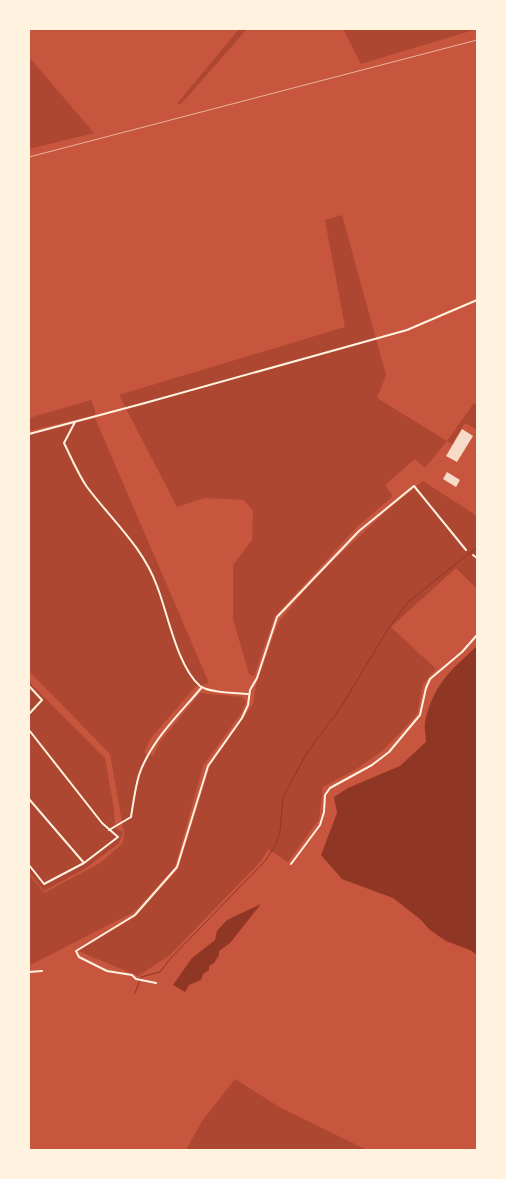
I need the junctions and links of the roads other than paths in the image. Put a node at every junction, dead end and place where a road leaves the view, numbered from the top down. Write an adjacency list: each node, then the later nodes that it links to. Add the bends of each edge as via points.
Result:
1 (477, 300): 2 (street, via 407,330)
2 (76, 422): 3 (street); 9 (street, via 64,443 86,485 139,551 157,584 180,653 192,677)
3 (29, 434)
4 (466, 550): 10 (street, via 414,486 359,531 278,617)
5 (473, 555): 6 (street)
6 (477, 558)
7 (477, 635): 16 (street, via 430,679 420,715 389,752 330,788 325,795 320,824)
8 (29, 686): 11 (street, via 42,700)
9 (202, 687): 10 (street); 14 (street, via 154,744 139,775 131,817)
10 (250, 694): 20 (street, via 242,718 208,766 177,867 134,915 76,951 79,957 107,971 132,975)
11 (29, 714)
12 (29, 730): 14 (street)
13 (29, 799): 15 (street)
14 (109, 830): 15 (street, via 118,837)
15 (84, 863): 17 (street, via 44,884)
16 (291, 864)
17 (29, 865)
18 (29, 972): 19 (street)
19 (42, 972)
20 (156, 984)

